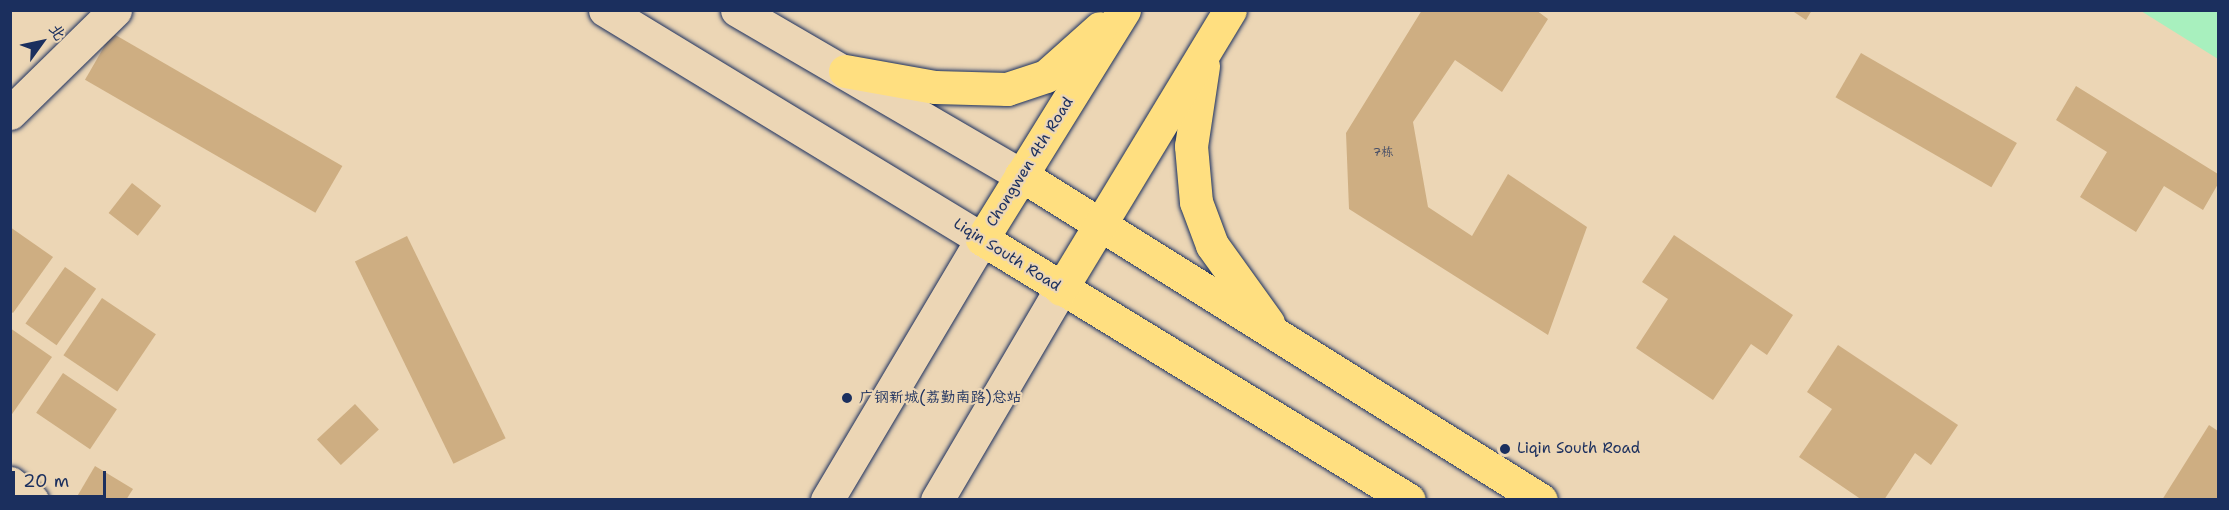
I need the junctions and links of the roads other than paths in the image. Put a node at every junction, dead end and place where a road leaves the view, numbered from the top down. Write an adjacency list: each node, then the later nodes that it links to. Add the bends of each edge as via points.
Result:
1 (115, 10): 8 (street)
2 (605, 10): 11 (street, Liqin South Road)
3 (737, 10): 7 (street)
4 (1121, 10): 7 (main road, via 1046,76 1007,89 935,87); 9 (main road, Chongwen 4th Road)
5 (1230, 10): 6 (main road)
6 (1205, 52): 10 (main road); 13 (main road, via 1191,146 1196,202 1212,245)
7 (845, 71): 9 (street)
8 (10, 113)
9 (1021, 175): 10 (main road); 11 (main road, Chongwen 4th Road)
10 (1100, 222): 12 (main road); 13 (main road)
11 (982, 240): 12 (main road, Liqin South Road); 16 (street, Chongwen 4th Road)
12 (1061, 290): 17 (street); 18 (main road, Liqin South Road)
13 (1279, 339): 19 (main road)
14 (10, 483): 15 (street)
15 (32, 500)
16 (827, 500)
17 (937, 500)
18 (1409, 500)
19 (1541, 500)

